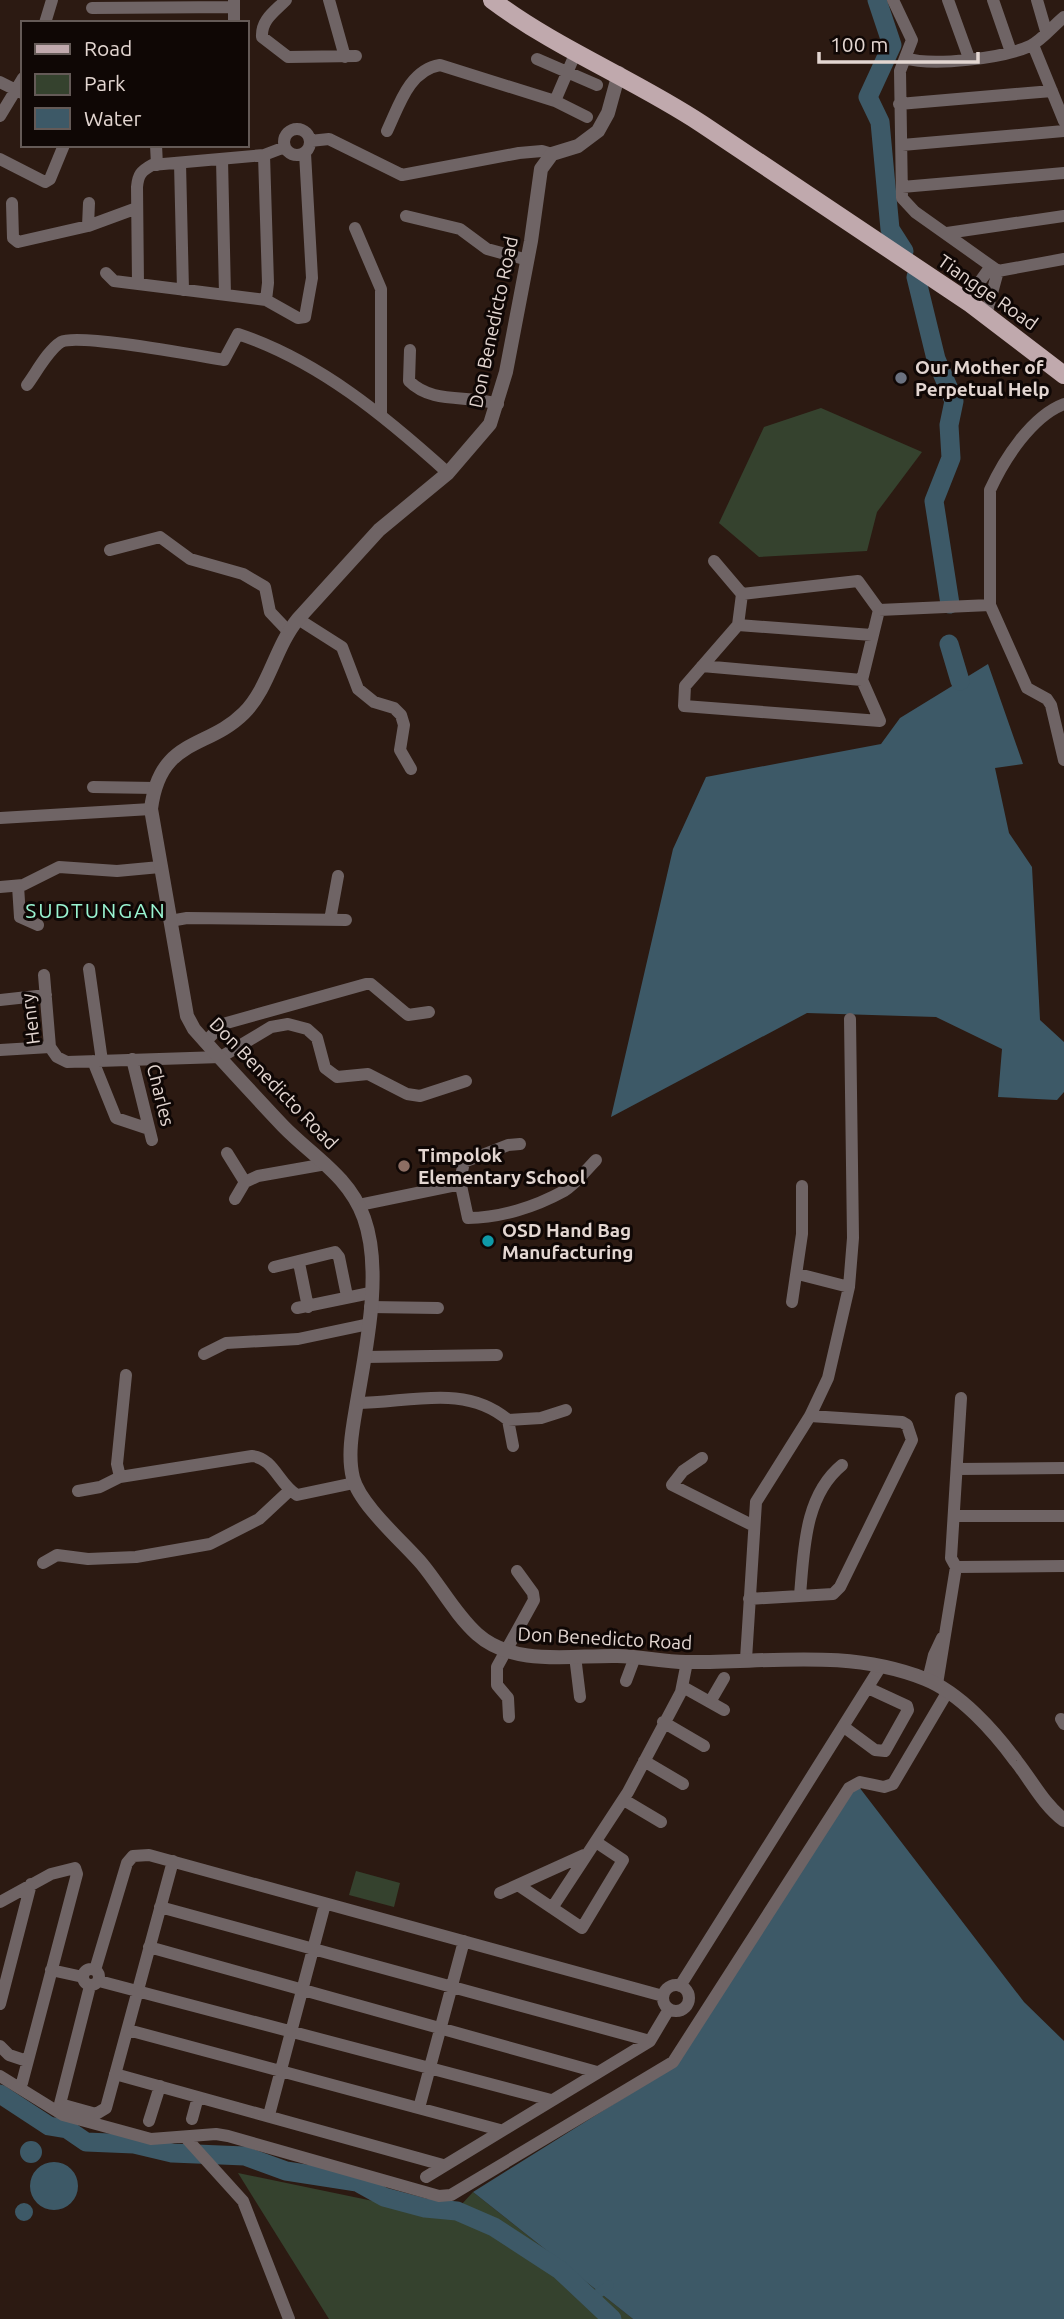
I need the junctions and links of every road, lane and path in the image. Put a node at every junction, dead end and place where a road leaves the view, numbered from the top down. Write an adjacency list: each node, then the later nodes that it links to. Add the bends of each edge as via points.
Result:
1 (52, 0): 12 (street)
2 (286, 0): 3 (street, via 264,22 262,37 288,57 350,57)
3 (329, 0)
4 (492, 0): 17 (main road, Tiangge Road)
5 (893, 0): 19 (street, via 912,40)
6 (948, 0): 20 (street)
7 (993, 0): 18 (street)
8 (1037, 0): 15 (street)
9 (234, 3): 10 (street); 14 (street)
10 (94, 4): 13 (street)
11 (1064, 17): 15 (street)
12 (46, 21)
13 (88, 21)
14 (234, 21)
15 (1046, 31): 16 (street)
16 (1033, 45): 18 (street); 27 (street)
17 (576, 52): 22 (street); 23 (main road, Tiangge Road)
18 (1011, 52): 20 (street)
19 (905, 58): 20 (street, via 922,62); 29 (street, via 900,71)
20 (969, 58)
21 (537, 59): 22 (street)
22 (567, 72): 25 (street); 28 (street)
23 (619, 73): 41 (street, via 598,131 579,146); 64 (main road, Tiangge Road)
24 (0, 82): 26 (street)
25 (597, 85)
26 (20, 87): 30 (street)
27 (1052, 91): 29 (street); 32 (street)
28 (555, 102): 31 (street); 33 (street, via 456,68 431,66 414,80)
29 (900, 104): 35 (street)
30 (0, 116)
31 (587, 117)
32 (1064, 121)
33 (387, 131)
34 (1064, 131): 35 (street)
35 (902, 145): 47 (street)
36 (63, 147): 42 (street, via 45,182)
37 (156, 147): 45 (street)
38 (285, 147): 39 (street, via 295,155); 39 (street, via 286,136 294,130 304,131); 40 (street)
39 (307, 147): 41 (street, via 329,139 402,175 519,153); 63 (street, via 312,278 305,317 298,318)
40 (264, 155): 43 (street); 63 (street)
41 (552, 155): 57 (street, Don Benedicto Road, via 541,169)
42 (0, 159)
43 (222, 159): 44 (street); 62 (street)
44 (180, 163): 45 (street); 61 (street)
45 (157, 165): 50 (street, via 138,176)
46 (1064, 173): 47 (street)
47 (902, 192): 55 (street, via 915,212)
48 (12, 203): 53 (street, via 15,241)
49 (89, 203): 53 (street)
50 (137, 208): 53 (street); 60 (street)
51 (406, 216): 57 (street, via 460,229 487,250)
52 (1064, 216): 55 (street)
53 (88, 226)
54 (355, 228): 71 (street, via 381,289)
55 (947, 233): 58 (street)
56 (1064, 259): 58 (street)
57 (527, 260): 69 (street, Don Benedicto Road)
58 (995, 268): 64 (street); 65 (street)
59 (106, 273): 60 (street, via 114,281)
60 (138, 284): 61 (street)
61 (183, 290): 62 (street)
62 (225, 295): 63 (street)
63 (265, 300)
64 (966, 301): 65 (main road, Tiangge Road)
65 (986, 315): 67 (main road, Tiangge Road)
66 (410, 349): 69 (street, via 409,381 425,393)
67 (1064, 375)
68 (27, 385): 71 (street, via 54,350 69,341 136,345 224,360 238,334 330,379)
69 (498, 404): 72 (street, Don Benedicto Road, via 490,424)
70 (1064, 404): 76 (street, via 1037,422 990,490)
71 (381, 412): 72 (street)
72 (448, 473): 78 (street, Don Benedicto Road, via 379,530)
73 (110, 550): 80 (street, via 160,537 190,559 253,579 265,587 270,612)
74 (714, 561): 75 (street)
75 (743, 594): 77 (street, via 858,581); 79 (street)
76 (990, 605): 77 (street); 84 (street, via 1027,688 1051,705)
77 (878, 610): 81 (street)
78 (298, 619): 80 (street, Don Benedicto Road); 85 (street, via 342,647 358,689 401,715 400,750)
79 (738, 625): 81 (street); 82 (street)
80 (288, 631): 87 (street, Don Benedicto Road, via 247,710 179,752)
81 (872, 635): 83 (street)
82 (702, 666): 83 (street); 83 (street, via 685,686 683,702 689,708 880,721)
83 (862, 680)
84 (1064, 760)
85 (411, 769)
86 (93, 787): 87 (street)
87 (155, 788): 88 (street, Don Benedicto Road)
88 (151, 809): 89 (street); 90 (street, Don Benedicto Road)
89 (0, 818)
90 (160, 867): 92 (street, via 117,871 60,867); 96 (street, Don Benedicto Road)
91 (338, 876): 94 (street)
92 (18, 886): 93 (street); 97 (street, via 20,917)
93 (0, 887)
94 (330, 920): 95 (street); 96 (street)
95 (346, 920)
96 (170, 921): 104 (street, Don Benedicto Road, via 187,1016)
97 (38, 925)
98 (89, 969): 109 (street)
99 (44, 975): 100 (street, Henry)
100 (46, 995): 101 (street); 106 (street, Henry)
101 (0, 1000)
102 (429, 1012): 104 (street, via 408,1014 366,984 223,1024)
103 (850, 1019): 123 (street, via 853,1238)
104 (205, 1042): 107 (street, Don Benedicto Road)
105 (0, 1050): 106 (street)
106 (54, 1052): 109 (street, via 67,1062)
107 (220, 1057): 108 (street); 110 (street, via 271,1027 288,1024 307,1029 317,1038 325,1068 337,1077 368,1074 420,1096); 114 (street, Don Benedicto Road, via 285,1128)
108 (132, 1059): 109 (street); 109 (street, Charles, via 150,1134 116,1118)
109 (98, 1061)
110 (466, 1081)
111 (520, 1144): 116 (street, via 464,1162)
112 (227, 1153): 115 (street)
113 (596, 1160): 116 (street, via 566,1190 488,1218 467,1218)
114 (326, 1164): 115 (street, via 263,1174); 119 (street, Don Benedicto Road, via 341,1177)
115 (245, 1182): 118 (street)
116 (461, 1184): 119 (street)
117 (802, 1186): 122 (street)
118 (235, 1199)
119 (359, 1205): 125 (street, Don Benedicto Road, via 371,1258)
120 (299, 1263): 121 (street); 124 (street, via 335,1252); 124 (street, via 303,1307)
121 (274, 1267)
122 (797, 1274): 123 (street); 126 (street)
123 (849, 1287): 136 (street, via 828,1378)
124 (347, 1296): 125 (street)
125 (370, 1300): 127 (street); 128 (street, Don Benedicto Road)
126 (792, 1302)
127 (438, 1308)
128 (369, 1324): 129 (street, via 298,1339 226,1343); 131 (street, Don Benedicto Road)
129 (204, 1354)
130 (496, 1355): 131 (street)
131 (365, 1357): 134 (street, Don Benedicto Road)
132 (127, 1375): 143 (street, via 117,1464)
133 (961, 1398): 142 (street)
134 (357, 1403): 137 (street, via 454,1397 491,1407); 144 (street, Don Benedicto Road, via 352,1441)
135 (566, 1410): 137 (street, via 541,1418)
136 (810, 1416): 149 (street, via 756,1502); 154 (street, via 902,1422 912,1440 840,1587 833,1594)
137 (508, 1420): 138 (street)
138 (513, 1446)
139 (702, 1458): 149 (street, via 672,1485)
140 (842, 1465): 154 (street, via 827,1479 807,1526)
141 (1064, 1468): 142 (street)
142 (957, 1469): 147 (street)
143 (120, 1477): 145 (street); 146 (street, via 251,1456 267,1462)
144 (354, 1483): 146 (street, via 302,1495); 156 (street, Don Benedicto Road, via 460,1617)
145 (78, 1491)
146 (289, 1491): 150 (street, via 259,1519 210,1544 136,1557 57,1555)
147 (955, 1516): 148 (street); 152 (street, via 951,1558)
148 (1064, 1516)
149 (752, 1525): 155 (street)
150 (43, 1563)
151 (1064, 1566): 152 (street)
152 (956, 1567): 164 (street)
153 (517, 1571): 156 (street, via 534,1600)
154 (800, 1595): 155 (street)
155 (749, 1599): 159 (street)
156 (506, 1652): 157 (street, Don Benedicto Road); 170 (street, via 496,1672 497,1685 508,1698)
157 (575, 1656): 158 (street, Don Benedicto Road); 167 (street)
158 (635, 1657): 160 (street, Don Benedicto Road); 163 (street)
159 (746, 1659): 160 (street, Don Benedicto Road); 161 (street, Don Benedicto Road, via 826,1658)
160 (687, 1662): 165 (street)
161 (881, 1666): 164 (street, Don Benedicto Road); 166 (street)
162 (724, 1678): 168 (street)
163 (626, 1681)
164 (938, 1685): 177 (street, Don Benedicto Road, via 1001,1741 1042,1798); 221 (street, via 893,1784 884,1787 860,1782 849,1788 673,2062 451,2195 439,2196 228,2136 206,2134)
165 (683, 1686): 168 (street); 171 (street)
166 (868, 1688): 172 (street); 172 (street, via 907,1706 885,1751 875,1750)
167 (580, 1697)
168 (710, 1702): 169 (street)
169 (724, 1710)
170 (509, 1717)
171 (663, 1722): 173 (street); 174 (street)
172 (844, 1727): 194 (street)
173 (704, 1746)
174 (644, 1761): 175 (street); 176 (street)
175 (683, 1784)
176 (624, 1800): 178 (street); 179 (street)
177 (1064, 1819)
178 (662, 1822)
179 (596, 1842): 180 (street); 188 (street, via 629,1864 588,1931)
180 (584, 1855): 183 (street); 188 (street)
181 (173, 1861): 186 (street); 187 (street); 193 (street, via 149,1855 129,1860)
182 (31, 1884): 185 (street); 192 (street, via 70,1867 77,1874); 199 (street)
183 (518, 1885): 184 (street); 188 (street)
184 (500, 1893)
185 (0, 1902)
186 (325, 1904): 189 (street); 191 (street)
187 (160, 1907): 190 (street); 191 (street)
188 (552, 1908)
189 (464, 1941): 196 (street); 198 (street)
190 (149, 1947): 195 (street); 197 (street)
191 (313, 1950): 195 (street); 196 (street)
192 (51, 1970): 193 (street); 206 (street)
193 (92, 1978): 197 (street); 210 (street, via 60,2105 101,2113)
194 (680, 1986): 198 (street, via 669,1987); 200 (street, via 687,1992 687,2002 681,2010)
195 (301, 1989): 201 (street); 202 (street)
196 (453, 1989): 201 (street); 204 (street)
197 (138, 1990): 202 (street); 203 (street)
198 (663, 1996): 200 (street)
199 (0, 2004)
200 (669, 2009): 204 (street)
201 (441, 2028): 207 (street); 209 (street)
202 (291, 2029): 207 (street); 208 (street)
203 (128, 2030): 208 (street); 210 (street)
204 (650, 2041): 209 (street)
205 (0, 2046): 206 (street)
206 (27, 2061): 212 (street)
207 (430, 2068): 215 (street); 216 (street)
208 (280, 2072): 216 (street); 217 (street)
209 (597, 2072): 215 (street)
210 (115, 2074): 213 (street)
211 (0, 2077): 221 (street, via 63,2115 151,2139)
212 (22, 2083)
213 (160, 2086): 214 (street); 219 (street)
214 (198, 2097): 217 (street); 218 (street)
215 (551, 2100): 220 (street)
216 (419, 2108): 220 (street)
217 (269, 2115): 222 (street)
218 (192, 2119)
219 (149, 2121)
220 (500, 2130): 222 (street)
221 (189, 2142): 224 (street, via 243,2200)
222 (443, 2165): 223 (street)
223 (426, 2177)
224 (289, 2319)

